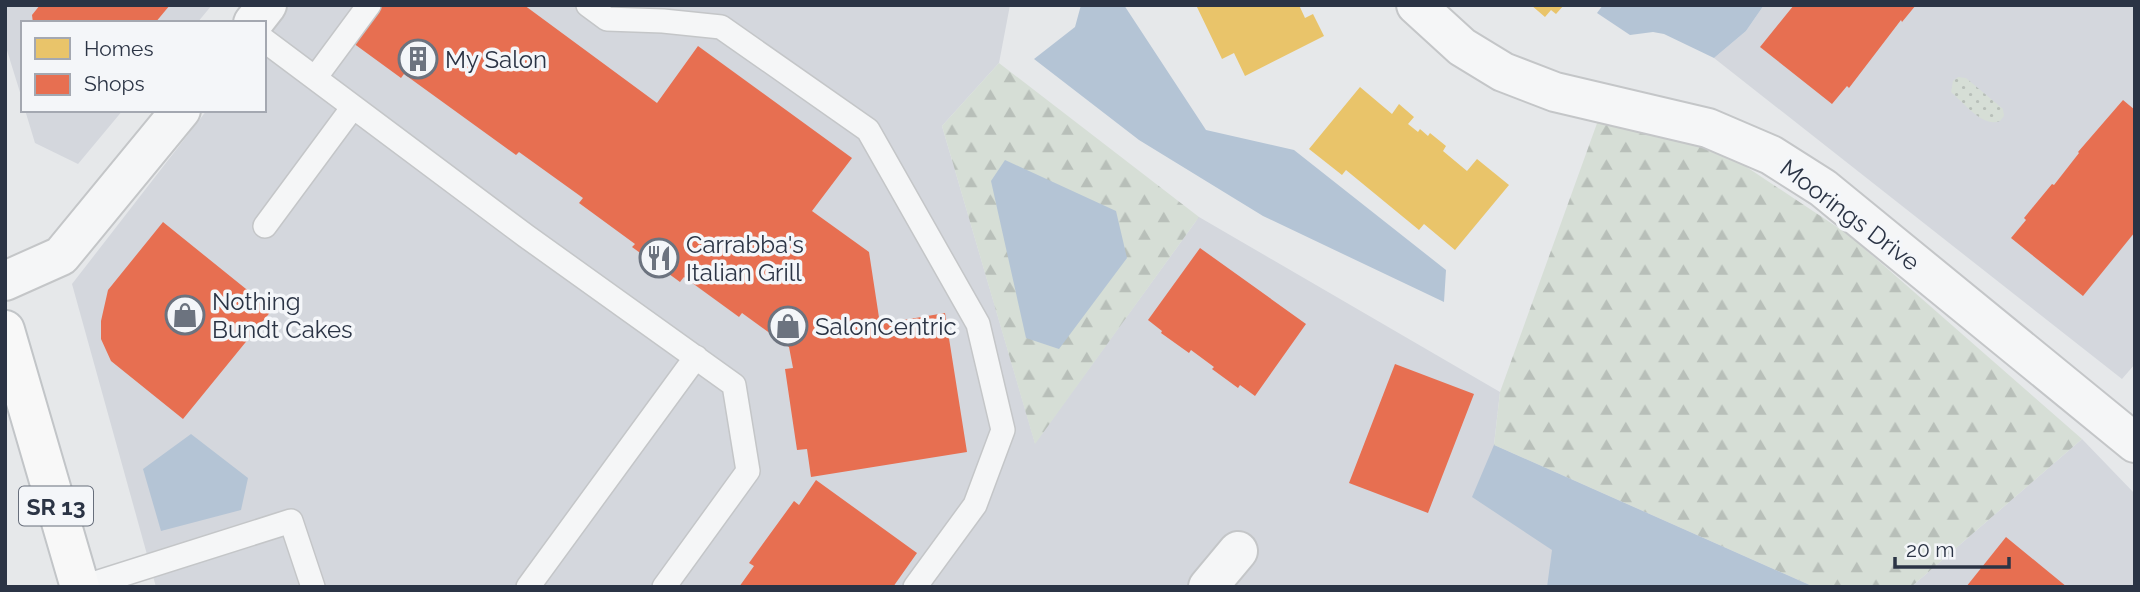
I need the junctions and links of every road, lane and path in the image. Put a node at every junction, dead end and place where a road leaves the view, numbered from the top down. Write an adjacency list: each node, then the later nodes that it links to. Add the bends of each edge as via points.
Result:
1 (267, 5): 5 (street)
2 (369, 5): 7 (lane)
3 (588, 5): 21 (lane, via 607,19 721,27 868,130 978,324 1003,430 975,505)
4 (1416, 5): 15 (street, Moorings Drive, via 1462,47 1503,72 1555,92 1708,128 1771,155 1823,188)
5 (255, 21)
6 (266, 41): 7 (lane)
7 (315, 78): 8 (lane)
8 (354, 107): 10 (lane); 13 (lane)
9 (179, 112): 11 (street, via 61,256)
10 (265, 226)
11 (5, 281)
12 (5, 330): 14 (main road, SR 13)
13 (696, 357): 19 (lane); 20 (lane, via 734,385 748,471)
14 (19, 415): 17 (main road, SR 13)
15 (2135, 443)
16 (1238, 551): 22 (street)
17 (82, 587): 18 (lane, via 292,521)
18 (313, 587)
19 (528, 587)
20 (664, 587)
21 (915, 587)
22 (1208, 587)

